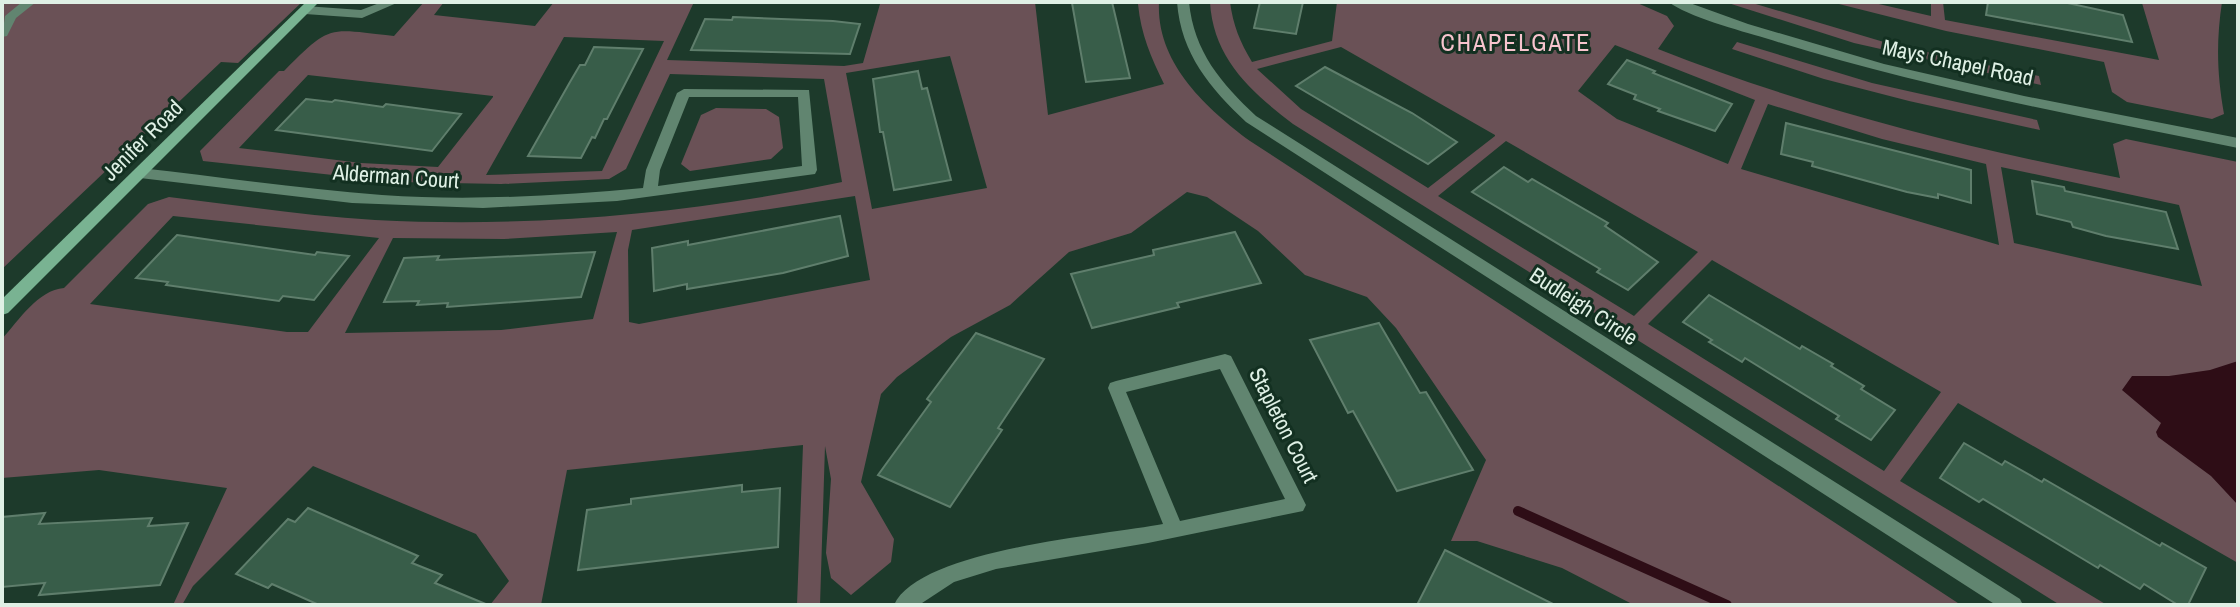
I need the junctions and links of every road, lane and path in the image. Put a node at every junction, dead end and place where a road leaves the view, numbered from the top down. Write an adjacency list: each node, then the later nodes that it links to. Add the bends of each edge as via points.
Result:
1 (30, 2): 6 (street, via 11,16)
2 (393, 2): 5 (street, via 362,14)
3 (1183, 2): 13 (street, Budleigh Circle, via 1189,42 1201,66 1251,119)
4 (1675, 2): 7 (street, Mays Chapel Road, via 1769,37 1893,72)
5 (309, 6): 8 (street, Jenifer Road)
6 (2, 33)
7 (2238, 143)
8 (140, 173): 9 (street, Alderman Court, via 381,200 534,202); 10 (street, Jenifer Road)
9 (650, 192): 9 (street, Alderman Court, via 653,170 684,93 804,93 810,170)
10 (2, 309)
11 (1174, 529): 11 (street, Stapleton Court, via 1297,505 1225,361 1116,388); 12 (street, Stapleton Court, via 983,562 950,572)
12 (904, 605)
13 (2013, 605)

